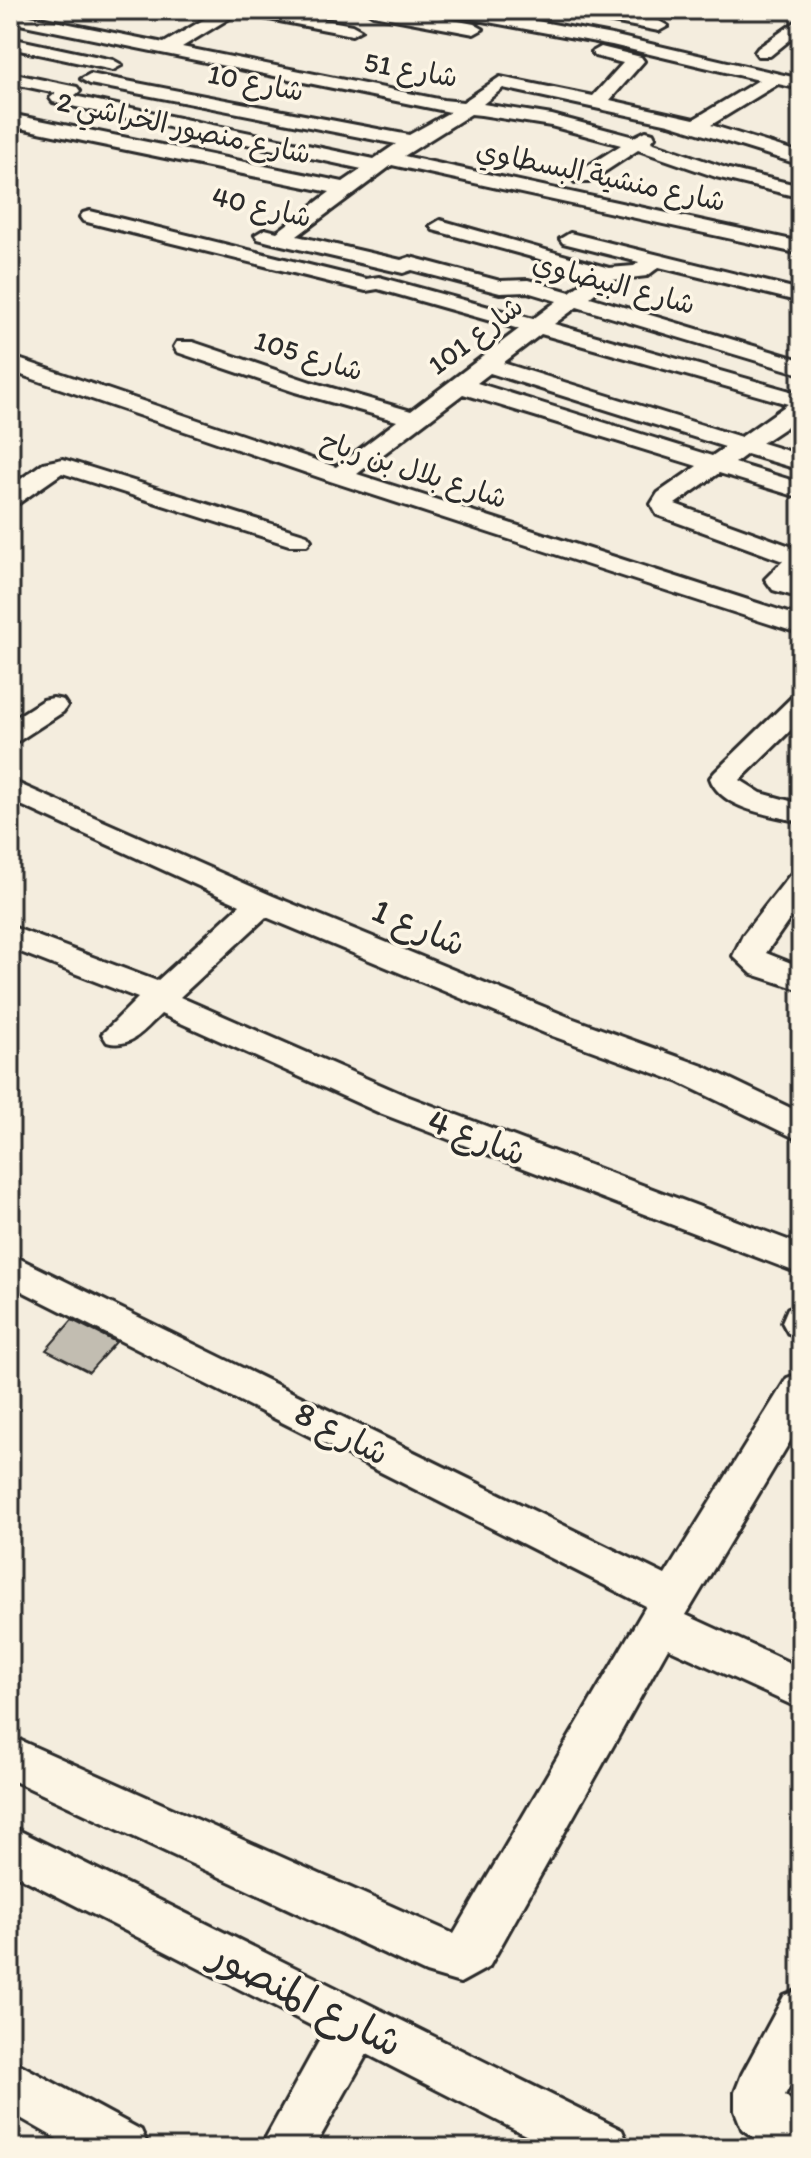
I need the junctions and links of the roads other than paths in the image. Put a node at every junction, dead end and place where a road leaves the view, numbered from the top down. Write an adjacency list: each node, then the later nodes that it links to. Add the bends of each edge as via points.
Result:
1 (232, 10): 18 (street)
2 (245, 10): 9 (street)
3 (331, 10): 10 (street)
4 (373, 10): 27 (street, via 634,60)
5 (451, 10): 16 (street)
6 (522, 10): 12 (street)
7 (577, 10): 12 (street)
8 (10, 17): 17 (street, شارع 51)
9 (290, 18): 10 (street); 20 (street)
10 (309, 22): 13 (street)
11 (801, 23): 19 (street, via 758,51)
12 (656, 26): 14 (street); 16 (street)
13 (352, 30)
14 (681, 35)
15 (10, 43): 21 (street)
16 (627, 43): 23 (street)
17 (147, 45): 18 (street, شارع 51); 21 (street)
18 (167, 49): 20 (street, شارع 51)
19 (789, 57)
20 (227, 61): 29 (street, شارع 51)
21 (113, 65): 24 (street)
22 (10, 78): 26 (street, شارع منشية البسطاوي)
23 (775, 78): 25 (street); 33 (street)
24 (90, 79): 26 (street); 28 (street, شارع 10)
25 (801, 84)
26 (65, 95): 31 (street); 32 (street, شارع منشية البسطاوي)
27 (599, 101): 29 (street, via 503,81); 30 (street)
28 (209, 102): 32 (street); 35 (street, شارع 10)
29 (464, 108): 35 (street); 39 (street, شارع 51, via 552,121)
30 (673, 119): 33 (street); 39 (street)
31 (14, 124): 38 (street, شارع منصور الخراشي 2)
32 (183, 125): 38 (street); 41 (street, شارع منشية البسطاوي)
33 (696, 126): 40 (street)
34 (563, 139): 39 (street)
35 (414, 140): 37 (street, شارع 10); 41 (street)
36 (801, 142): 40 (street)
37 (447, 146)
38 (153, 149): 43 (street, شارع منصور الخراشي 2)
39 (628, 149): 42 (street, via 574,177); 44 (street, شارع 51)
40 (792, 156)
41 (383, 162): 43 (street); 46 (street, شارع منشية البسطاوي)
42 (613, 185)
43 (346, 189): 51 (street)
44 (795, 193)
45 (90, 217): 57 (street, via 366,285)
46 (723, 217): 48 (street); 53 (street, شارع منشية البسطاوي); 54 (street, شارع 101)
47 (440, 226): 50 (street)
48 (801, 228)
49 (249, 232): 51 (street, شارع 40)
50 (468, 233): 55 (street); 56 (street)
51 (280, 239): 55 (street, شارع 40)
52 (570, 239): 54 (street)
53 (801, 248)
54 (660, 262): 56 (street, شارع 101, via 640,272); 58 (street)
55 (406, 265): 57 (street); 59 (street, شارع البيضاوي, via 500,287 525,285)
56 (611, 272): 59 (street, شارع 101)
57 (379, 283): 60 (street)
58 (801, 296)
59 (572, 299): 60 (street, شارع 101); 63 (street, شارع البيضاوي)
60 (536, 327): 62 (street, شارع 101); 66 (street)
61 (185, 347): 67 (street, شارع 105)
62 (486, 365): 65 (street, شارع 101); 68 (street)
63 (801, 367)
64 (16, 372): 71 (street, شارع بلال بن رباح)
65 (459, 385): 67 (street, شارع 101); 70 (street)
66 (801, 404): 68 (street)
67 (415, 419): 71 (street, شارع 101)
68 (743, 445): 69 (street); 70 (street)
69 (801, 463)
70 (713, 464): 72 (street); 75 (street, via 667,498 666,510 797,557 778,579)
71 (339, 476): 76 (street, شارع بلال بن رباح)
72 (801, 491)
73 (10, 498): 74 (street, via 63,466)
74 (298, 540)
75 (801, 590)
76 (801, 626)
77 (801, 704): 81 (street, via 725,778 728,787 751,799)
78 (53, 706): 79 (street)
79 (10, 734)
80 (10, 789): 83 (street, شارع 1)
81 (801, 813)
82 (801, 882): 85 (street, via 749,956)
83 (262, 903): 86 (street); 88 (street, شارع 1, via 559,1026 691,1074)
84 (10, 936): 86 (street, شارع 4)
85 (801, 979)
86 (160, 997): 87 (street); 89 (street, شارع 4, via 392,1104)
87 (119, 1034)
88 (801, 1128)
89 (801, 1260)
90 (10, 1268): 92 (street, شارع 8)
91 (801, 1389): 92 (street)
92 (666, 1611): 93 (street, شارع 8); 94 (street, via 472,1950 460,1959 443,1956)
93 (801, 1689)
94 (10, 1757)
95 (10, 1848): 97 (street, شارع المنصور)
96 (801, 2013): 99 (street, via 760,2092 760,2111)
97 (357, 2023): 101 (street); 102 (street, شارع المنصور)
98 (10, 2084): 100 (street)
99 (801, 2141)
100 (123, 2148)
101 (286, 2148)
102 (604, 2148)

